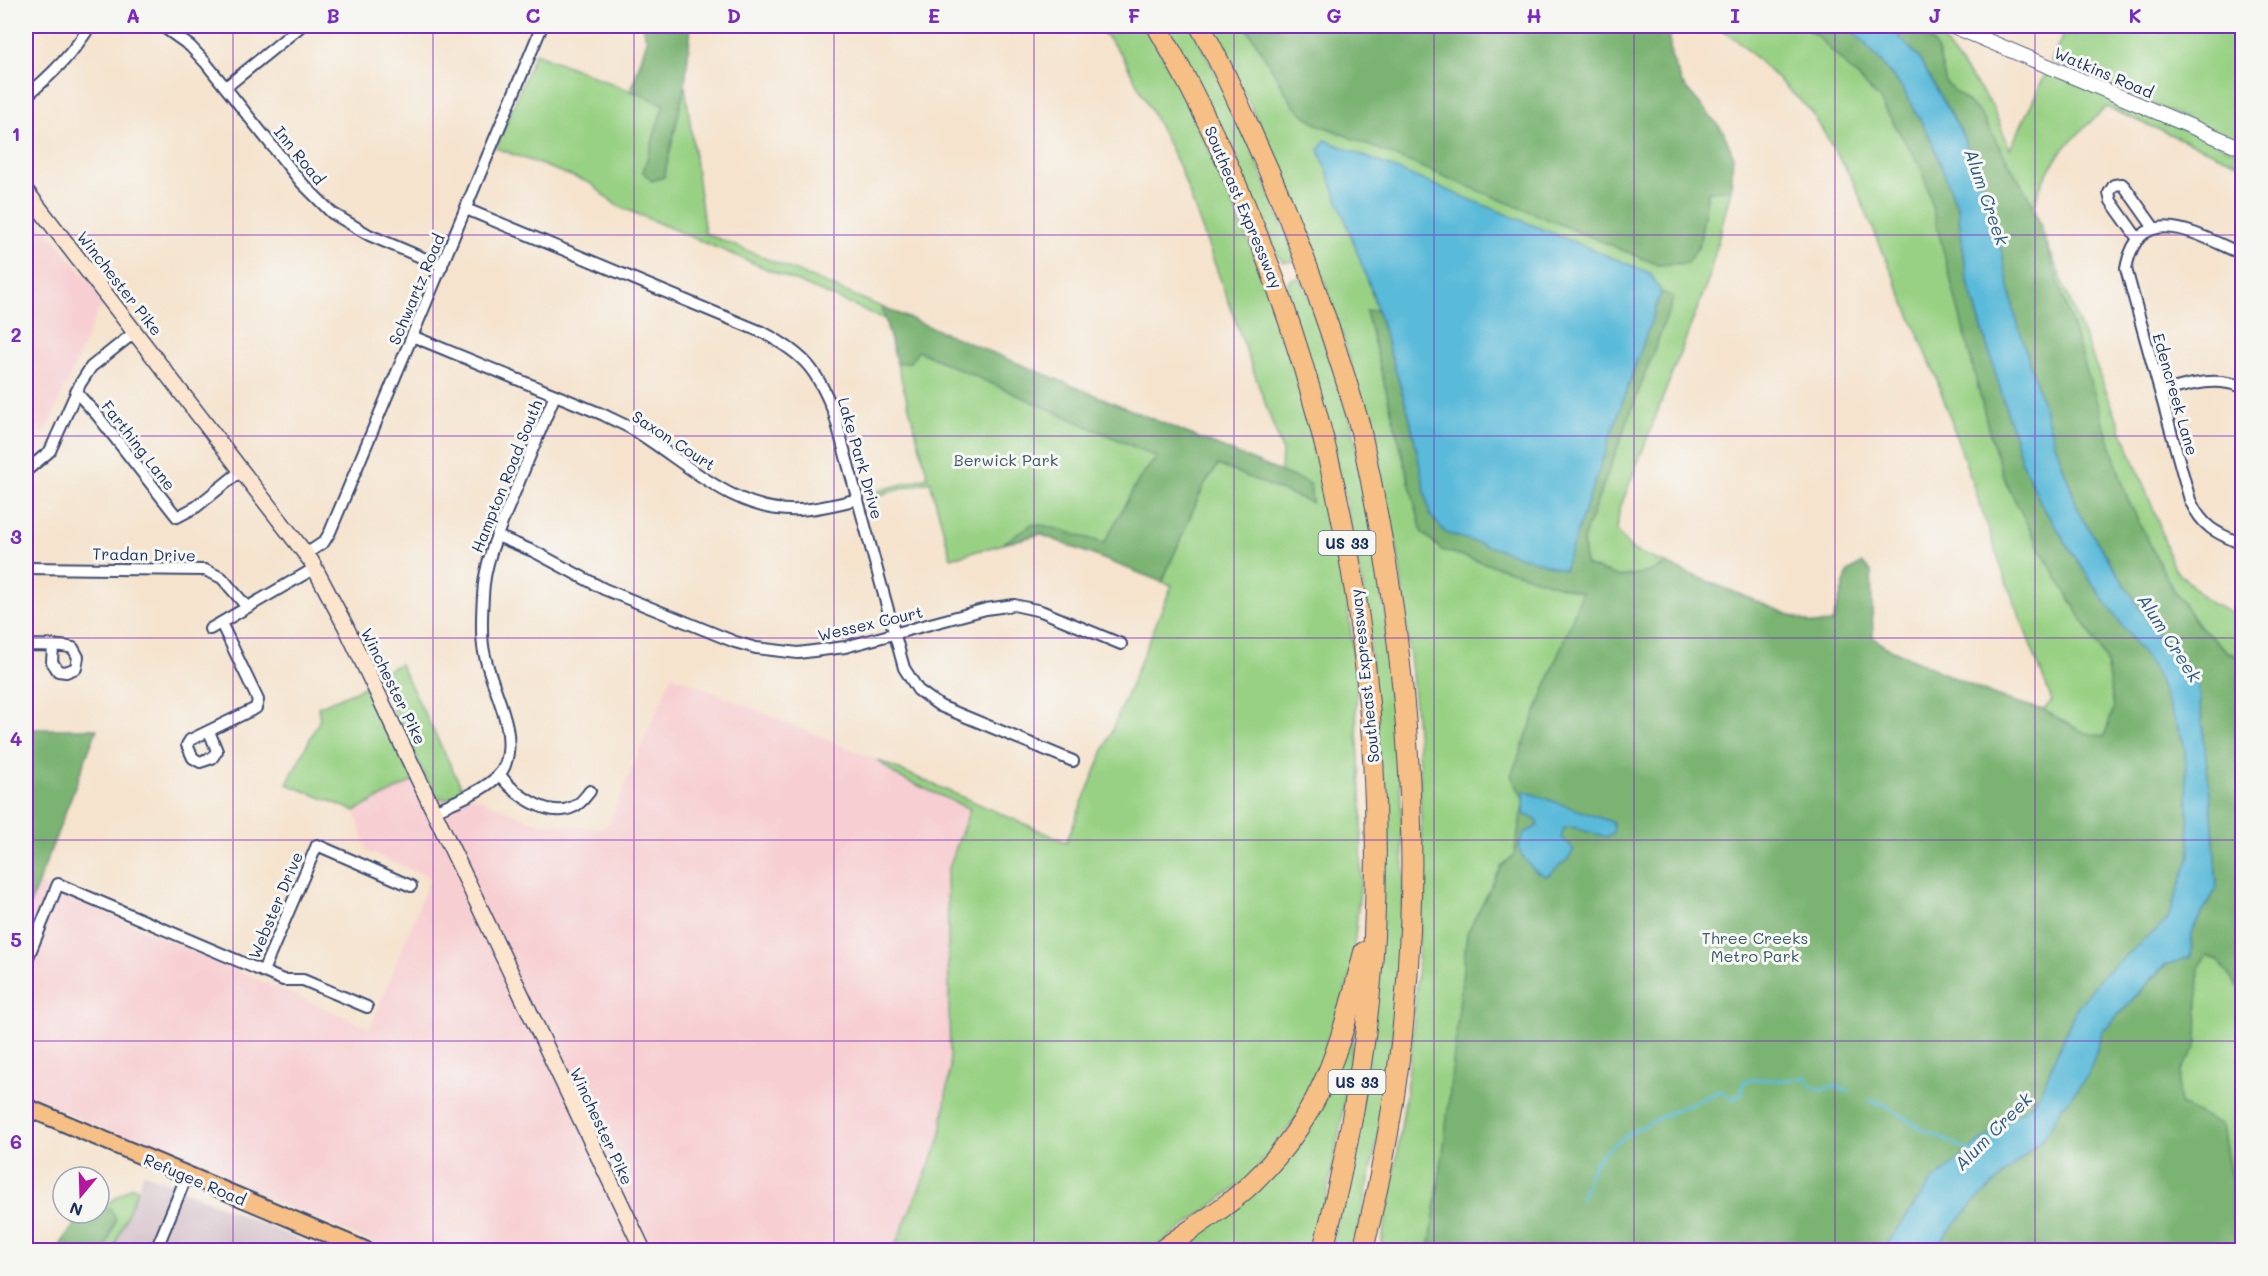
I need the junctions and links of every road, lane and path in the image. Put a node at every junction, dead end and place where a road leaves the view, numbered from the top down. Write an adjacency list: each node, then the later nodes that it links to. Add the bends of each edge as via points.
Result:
1 (90, 26): 9 (street, via 59,67)
2 (162, 26): 8 (street, Inn Road, via 190,46)
3 (301, 26): 8 (street)
4 (542, 26): 12 (street, Schwartz Road)
5 (1157, 26): 45 (highway, Southeast Expressway / US 33, via 1227,162 1275,277 1306,372 1337,491 1360,616 1369,708 1375,816)
6 (1200, 26): 50 (highway, US 33, via 1282,198 1308,265 1359,423 1384,545 1399,649 1413,875 1402,1044)
7 (1953, 26): 10 (street, Watkins Road)
8 (226, 87): 17 (street, Inn Road, via 301,182 332,213 369,235)
9 (26, 96)
10 (2242, 148)
11 (26, 191): 18 (main road, Winchester Pike)
12 (466, 209): 17 (street, Schwartz Road); 26 (street, Lake Park Drive, via 787,345 820,381 834,413)
13 (2150, 230): 15 (street, Edencreek Lane); 15 (street, via 2125,187 2114,185 2110,201); 16 (street, via 2163,226 2185,230)
14 (2242, 238): 16 (street)
15 (2138, 239): 22 (street, Edencreek Lane, via 2126,269)
16 (2240, 252)
17 (442, 266): 19 (street, Schwartz Road)
18 (135, 332): 21 (street, via 92,367); 24 (main road, Winchester Pike)
19 (412, 336): 23 (street, Saxon Court); 29 (street, Schwartz Road, via 330,532 324,542)
20 (2242, 387): 22 (street, via 2213,381)
21 (76, 392): 24 (street, Farthing Lane, via 177,517 196,507); 25 (street, via 50,451)
22 (2161, 392): 28 (street, Edencreek Lane, via 2196,514 2220,535)
23 (555, 395): 26 (street, Saxon Court, via 635,430 701,477 757,506 799,510); 27 (street, Hampton Road South)
24 (242, 470): 29 (main road, Winchester Pike)
25 (26, 471)
26 (858, 499): 35 (street, Lake Park Drive)
27 (497, 536): 35 (street, Wessex Court, via 604,589 711,634 756,648 798,653 823,651); 41 (street, Hampton Road South, via 483,594 483,636 508,739 507,760)
28 (2242, 544)
29 (306, 554): 31 (main road, Winchester Pike)
30 (26, 568): 32 (street, Tradan Drive, via 205,570 222,578)
31 (315, 568): 32 (street); 43 (main road, Winchester Pike)
32 (248, 607): 33 (street)
33 (221, 623): 34 (street); 39 (street, via 258,704)
34 (210, 629)
35 (894, 634): 36 (street, Wessex Court, via 1014,605 1041,610); 40 (street, Lake Park Drive, via 904,668 918,690 932,701)
36 (1121, 644)
37 (26, 645): 38 (street)
38 (53, 646)
39 (209, 731)
40 (1073, 761)
41 (500, 775): 42 (street, via 516,793 545,807 573,807); 43 (street, via 485,787)
42 (590, 791)
43 (434, 811): 54 (main road, Winchester Pike)
44 (411, 886): 47 (street, Webster Drive, via 317,845)
45 (1374, 912): 55 (highway, via 1340,1044 1305,1121 1251,1183); 56 (highway, Southeast Expressway / US 33, via 1371,980 1355,1096)
46 (26, 962): 47 (street, Webster Drive, via 58,884)
47 (263, 971): 48 (street, Webster Drive, via 283,980 303,980)
48 (367, 1007)
49 (26, 1107): 51 (main road, Refugee Road)
50 (1388, 1141): 57 (highway, US 33); 58 (highway, via 1388,1187)
51 (187, 1175): 52 (street); 53 (main road, Refugee Road)
52 (156, 1251)
53 (365, 1251)
54 (643, 1251)
55 (1162, 1251)
56 (1323, 1251)
57 (1362, 1251)
58 (1375, 1251)

